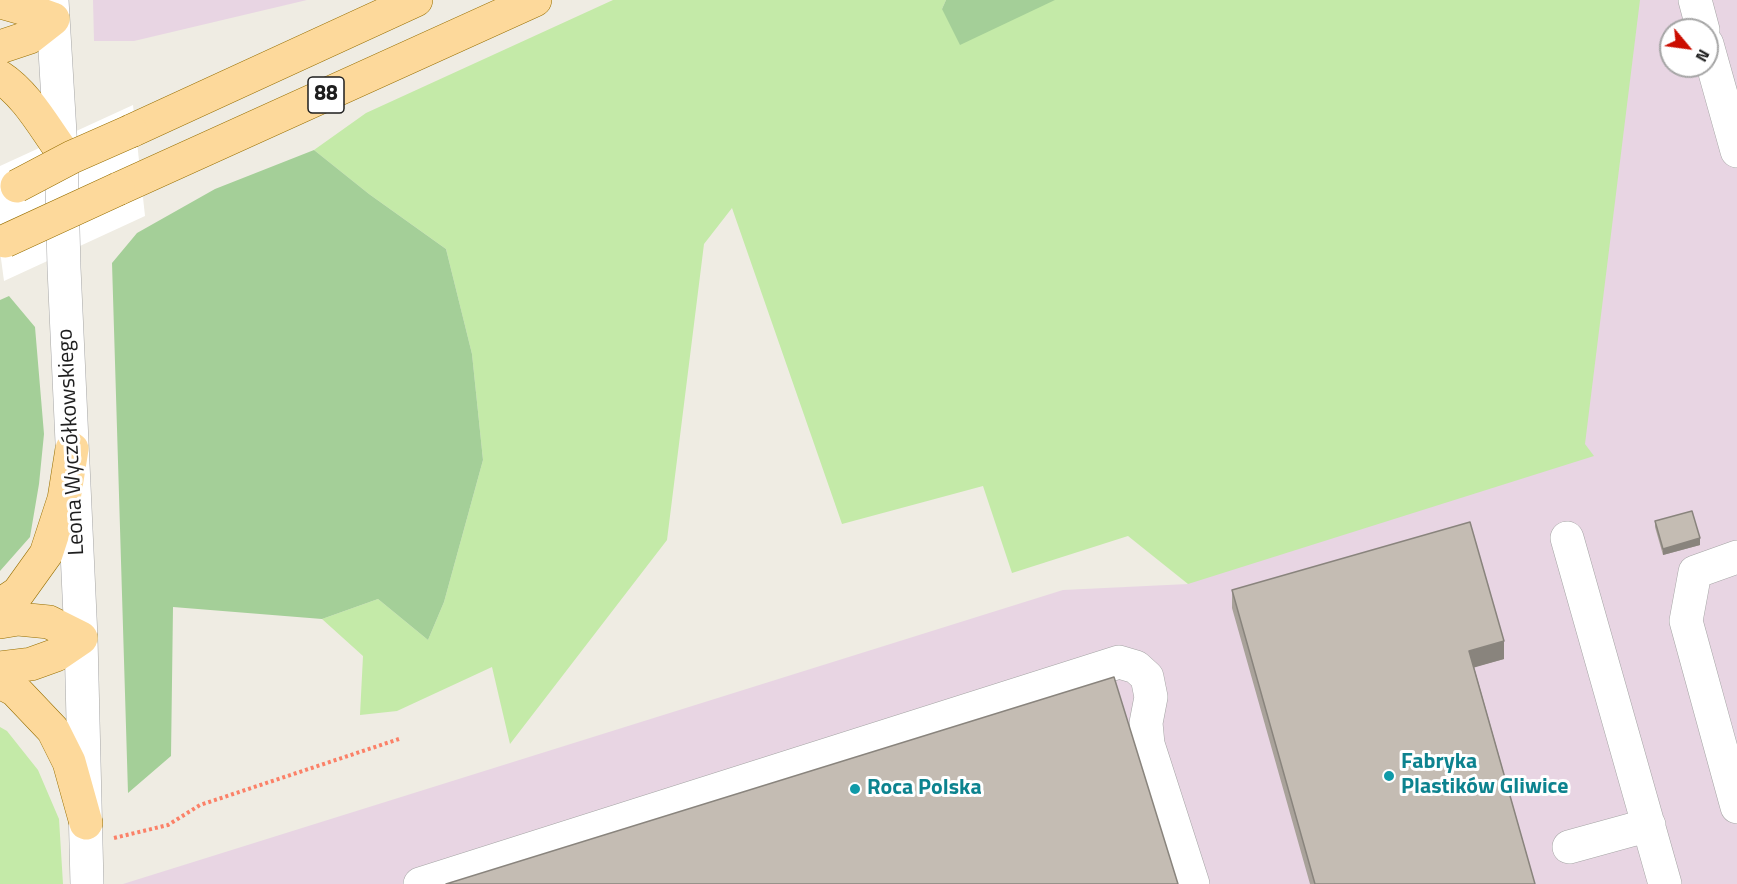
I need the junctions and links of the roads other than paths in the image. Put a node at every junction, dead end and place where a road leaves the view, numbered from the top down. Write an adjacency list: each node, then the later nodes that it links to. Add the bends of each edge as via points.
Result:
1 (416, 0): 12 (main road, bridge, via 72,157)
2 (535, 0): 13 (main road, 88, bridge)
3 (1695, 0): 6 (street)
4 (0, 2): 5 (main road)
5 (52, 10): 7 (main road, via 30,37); 10 (street, Leona Wyczółkowskiego)
6 (1700, 18)
7 (0, 47)
8 (0, 77): 10 (main road, via 9,83)
9 (1717, 78): 11 (street)
10 (61, 150): 14 (street, Leona Wyczółkowskiego)
11 (1737, 151)
12 (9, 190)
13 (3, 242)
14 (72, 449): 17 (main road, via 64,499 46,554 18,593); 19 (street, Leona Wyczółkowskiego)
15 (1567, 538): 23 (street)
16 (1737, 557): 22 (street, via 1695,572 1686,621)
17 (0, 605)
18 (0, 622): 19 (main road, via 49,622)
19 (81, 638): 20 (main road, via 56,655 31,664); 24 (street, Leona Wyczółkowskiego)
20 (0, 668)
21 (0, 682): 24 (main road, via 15,690 53,730 69,762)
22 (1737, 807)
23 (1648, 825): 25 (street); 29 (street)
24 (86, 831): 26 (street, Leona Wyczółkowskiego)
25 (1569, 848)
26 (87, 884)
27 (420, 884): 28 (street, via 1119,662 1136,667 1147,677 1151,697 1146,723 1148,744)
28 (1193, 884)
29 (1665, 884)

